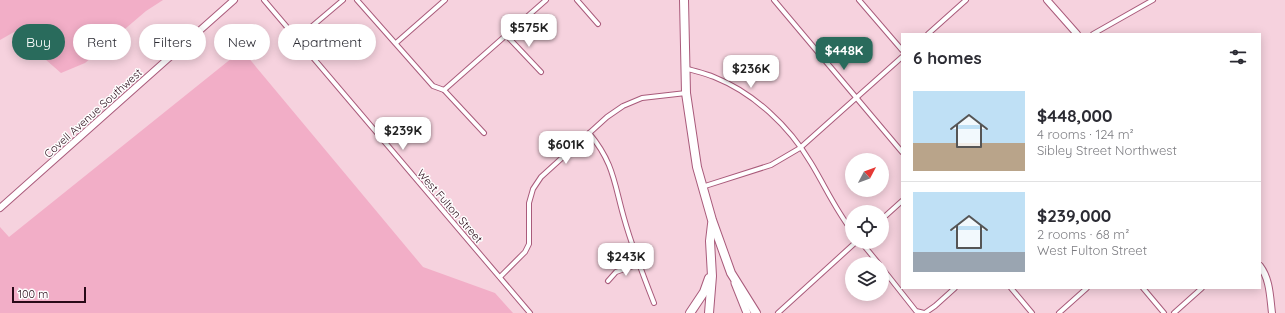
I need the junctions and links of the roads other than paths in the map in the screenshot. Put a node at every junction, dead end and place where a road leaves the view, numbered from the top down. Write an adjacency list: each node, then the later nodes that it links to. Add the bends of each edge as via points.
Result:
1 (234, 0): 36 (street, Covell Avenue Southwest)
2 (264, 0): 14 (street, West Fulton Street)
3 (343, 0): 15 (street)
4 (357, 0): 21 (street)
5 (445, 0): 21 (street)
6 (546, 0): 20 (street)
7 (577, 0): 16 (street)
8 (684, 0): 25 (highway)
9 (774, 0): 29 (street)
10 (859, 0): 22 (street)
11 (966, 0): 17 (street)
12 (1047, 0): 18 (street)
13 (1153, 0): 19 (street)
14 (284, 24)
15 (315, 24)
16 (598, 24)
17 (929, 33)
18 (1075, 33)
19 (1095, 33)
20 (506, 35): 26 (street); 27 (street)
21 (396, 43): 27 (street, via 433,86)
22 (901, 49)
23 (901, 58): 29 (street)
24 (315, 60): 47 (street, West Fulton Street)
25 (685, 68): 28 (highway); 32 (street, via 714,77 760,105 773,116)
26 (541, 72)
27 (444, 90): 30 (street)
28 (686, 93): 31 (street, via 632,101); 34 (highway, via 691,136)
29 (857, 98): 32 (street); 33 (street)
30 (484, 133)
31 (589, 134): 43 (street, via 601,148 615,179); 47 (street, via 541,177 533,189 529,203 529,244 525,252)
32 (800, 148): 34 (street, via 771,165); 39 (street)
33 (901, 151)
34 (702, 187): 38 (highway)
35 (901, 202): 37 (street)
36 (0, 208)
37 (889, 213)
38 (712, 220): 44 (highway); 46 (highway)
39 (845, 220)
40 (848, 249): 61 (street)
41 (867, 249): 42 (street)
42 (873, 257)
43 (639, 264): 49 (street, via 616,272); 55 (street)
44 (712, 268): 57 (highway, via 704,292); 58 (highway)
45 (1261, 268): 67 (street, via 1268,284)
46 (731, 273): 59 (main road); 60 (highway)
47 (500, 277): 56 (street, West Fulton Street)
48 (889, 277): 62 (street, via 916,311)
49 (608, 281)
50 (954, 289): 62 (street)
51 (1013, 289): 63 (street)
52 (1086, 289): 64 (street)
53 (1145, 289): 65 (street)
54 (1201, 289): 66 (street)
55 (654, 303)
56 (530, 313)
57 (690, 313)
58 (709, 313)
59 (747, 313)
60 (756, 313)
61 (778, 313)
62 (925, 313)
63 (1032, 313)
64 (1059, 313)
65 (1164, 313)
66 (1174, 313)
67 (1272, 313)

